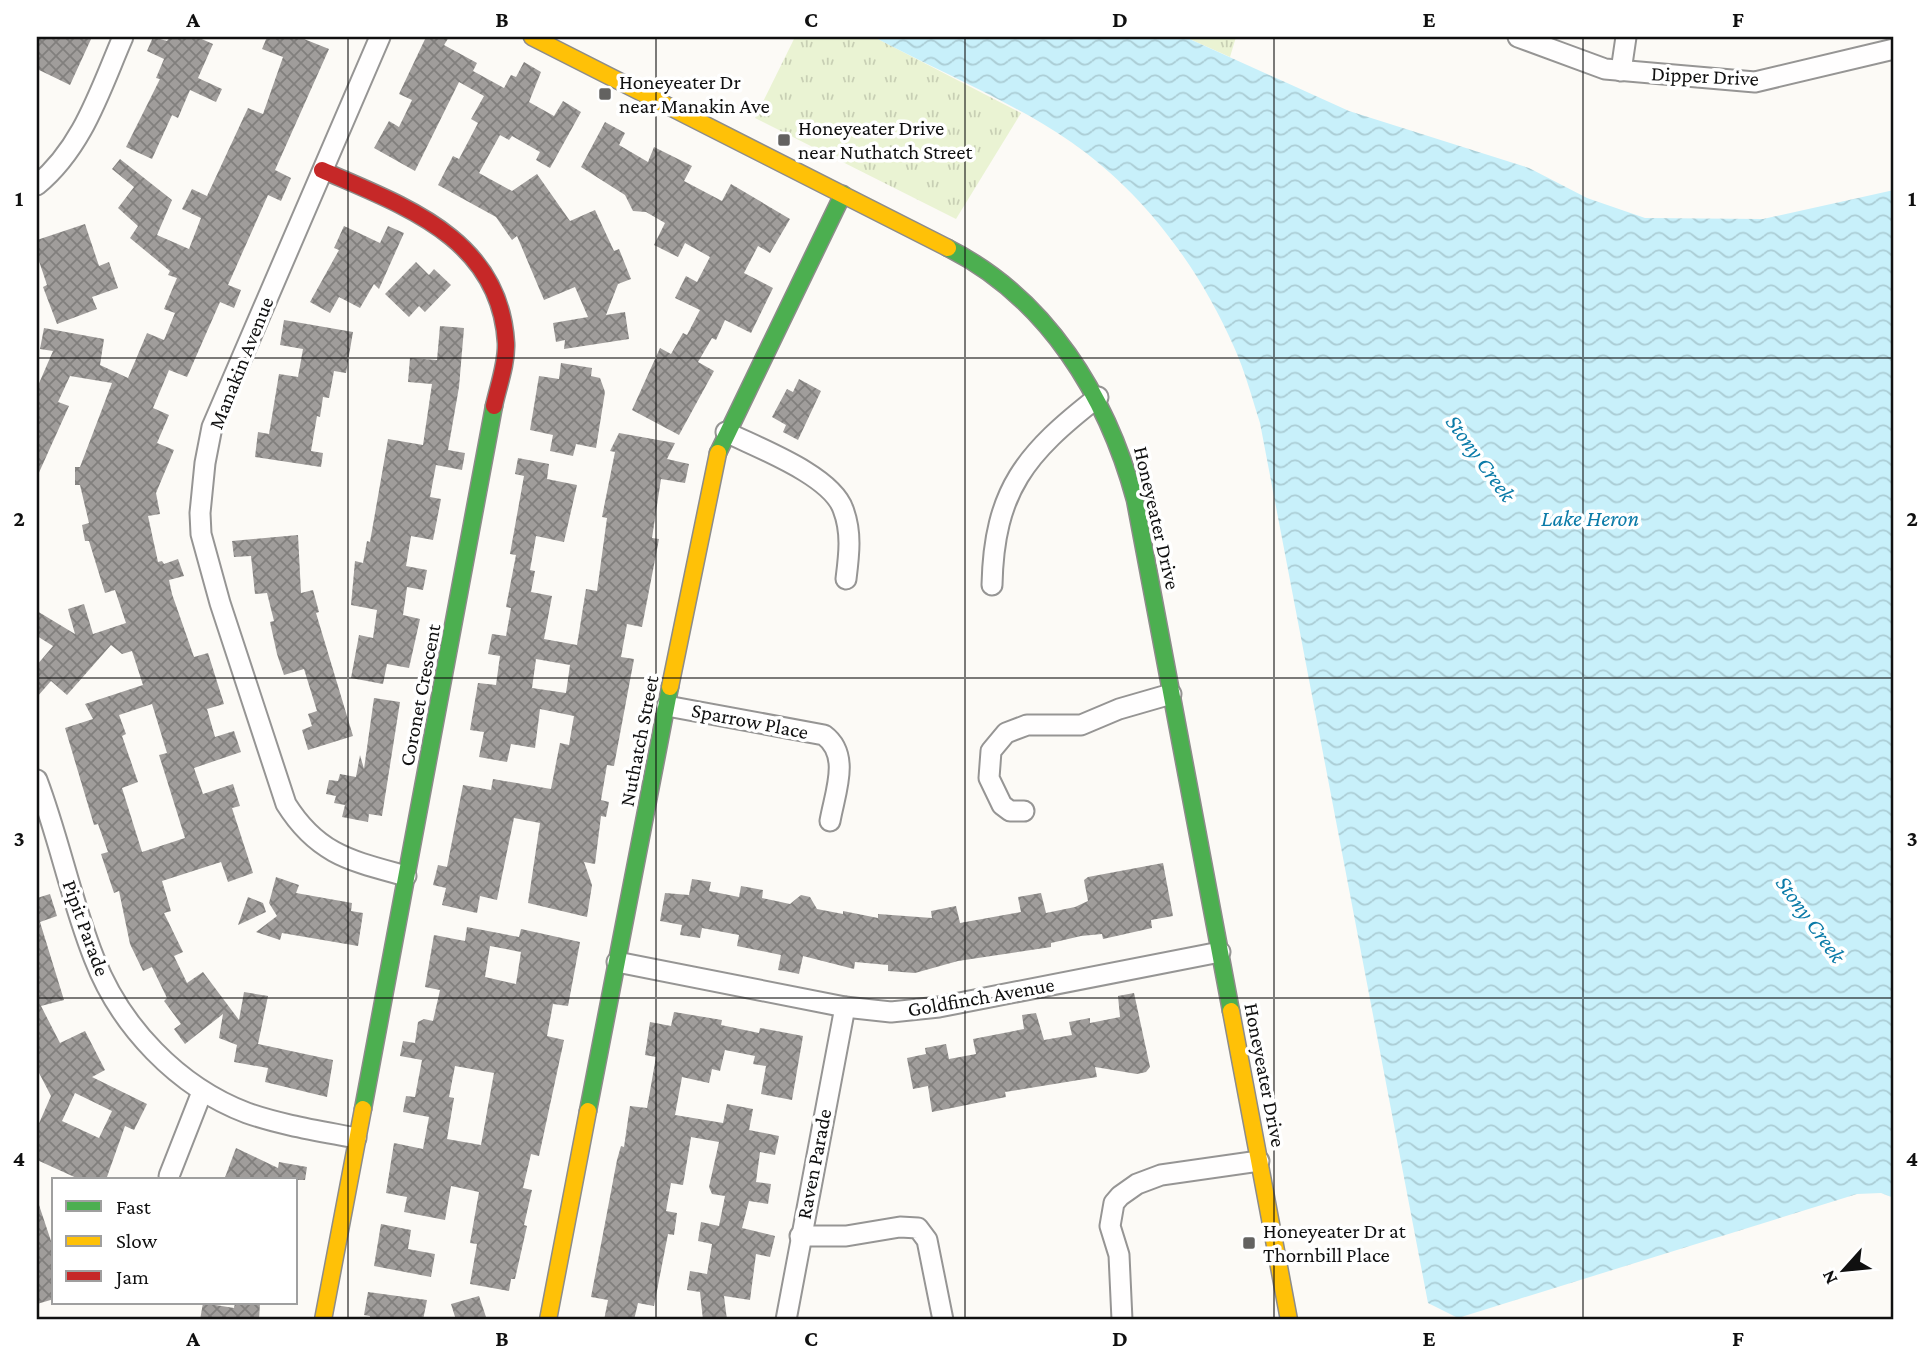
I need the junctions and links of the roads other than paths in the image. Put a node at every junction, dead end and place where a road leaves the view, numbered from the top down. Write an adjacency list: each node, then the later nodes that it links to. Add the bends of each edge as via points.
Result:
1 (123, 37): 9 (street, via 77,141)
2 (380, 37): 8 (street, Manakin Avenue)
3 (532, 37): 10 (street, Honeyeater Drive)
4 (1518, 37): 7 (street, Dipper Drive)
5 (1626, 37): 7 (street)
6 (1894, 49): 7 (street, Dipper Drive, via 1755,82)
7 (1621, 71)
8 (323, 170): 20 (street, Coronet Crescent, via 439,226 464,244 491,281 505,324 496,410); 20 (street, Manakin Avenue, via 212,427 201,534 274,776 294,818 323,847 342,858)
9 (37, 185)
10 (844, 194): 11 (street, Honeyeater Drive, via 968,258 1013,292 1065,346); 12 (street, Nuthatch Street)
11 (1097, 397): 14 (street, via 1051,436 1019,474 996,528); 15 (street, Honeyeater Drive, via 1131,482)
12 (726, 432): 13 (street, via 813,477 838,498 850,544); 16 (street, Nuthatch Street, via 713,466)
13 (846, 579)
14 (992, 585)
15 (1171, 694): 18 (street, via 1082,725 1027,725 1006,733 991,751 989,778 1002,805 1010,811); 21 (street, Honeyeater Drive)
16 (667, 706): 19 (street, Sparrow Place, via 824,735 841,757); 22 (street, Nuthatch Street)
17 (37, 780): 24 (street, Pipit Parade, via 94,959 110,990 146,1042)
18 (1024, 811)
19 (830, 821)
20 (406, 876): 25 (street, Coronet Crescent)
21 (1220, 952): 23 (street, Goldfinch Avenue, via 939,1007 891,1012); 26 (street, Honeyeater Drive)
22 (617, 962): 23 (street, Goldfinch Avenue); 30 (street, Nuthatch Street)
23 (845, 1007): 28 (street, Raven Parade)
24 (202, 1092): 25 (street, Pipit Parade, via 249,1113); 27 (street)
25 (356, 1138): 29 (street, Coronet Crescent)
26 (1259, 1161): 33 (street, via 1161,1175 1128,1189 1114,1203 1110,1226 1119,1255); 34 (street, Honeyeater Drive)
27 (169, 1176)
28 (800, 1236): 31 (street, Raven Parade); 32 (street, via 918,1228 927,1240)
29 (323, 1320)
30 (548, 1320)
31 (786, 1320)
32 (943, 1320)
33 (1122, 1320)
34 (1289, 1320)

